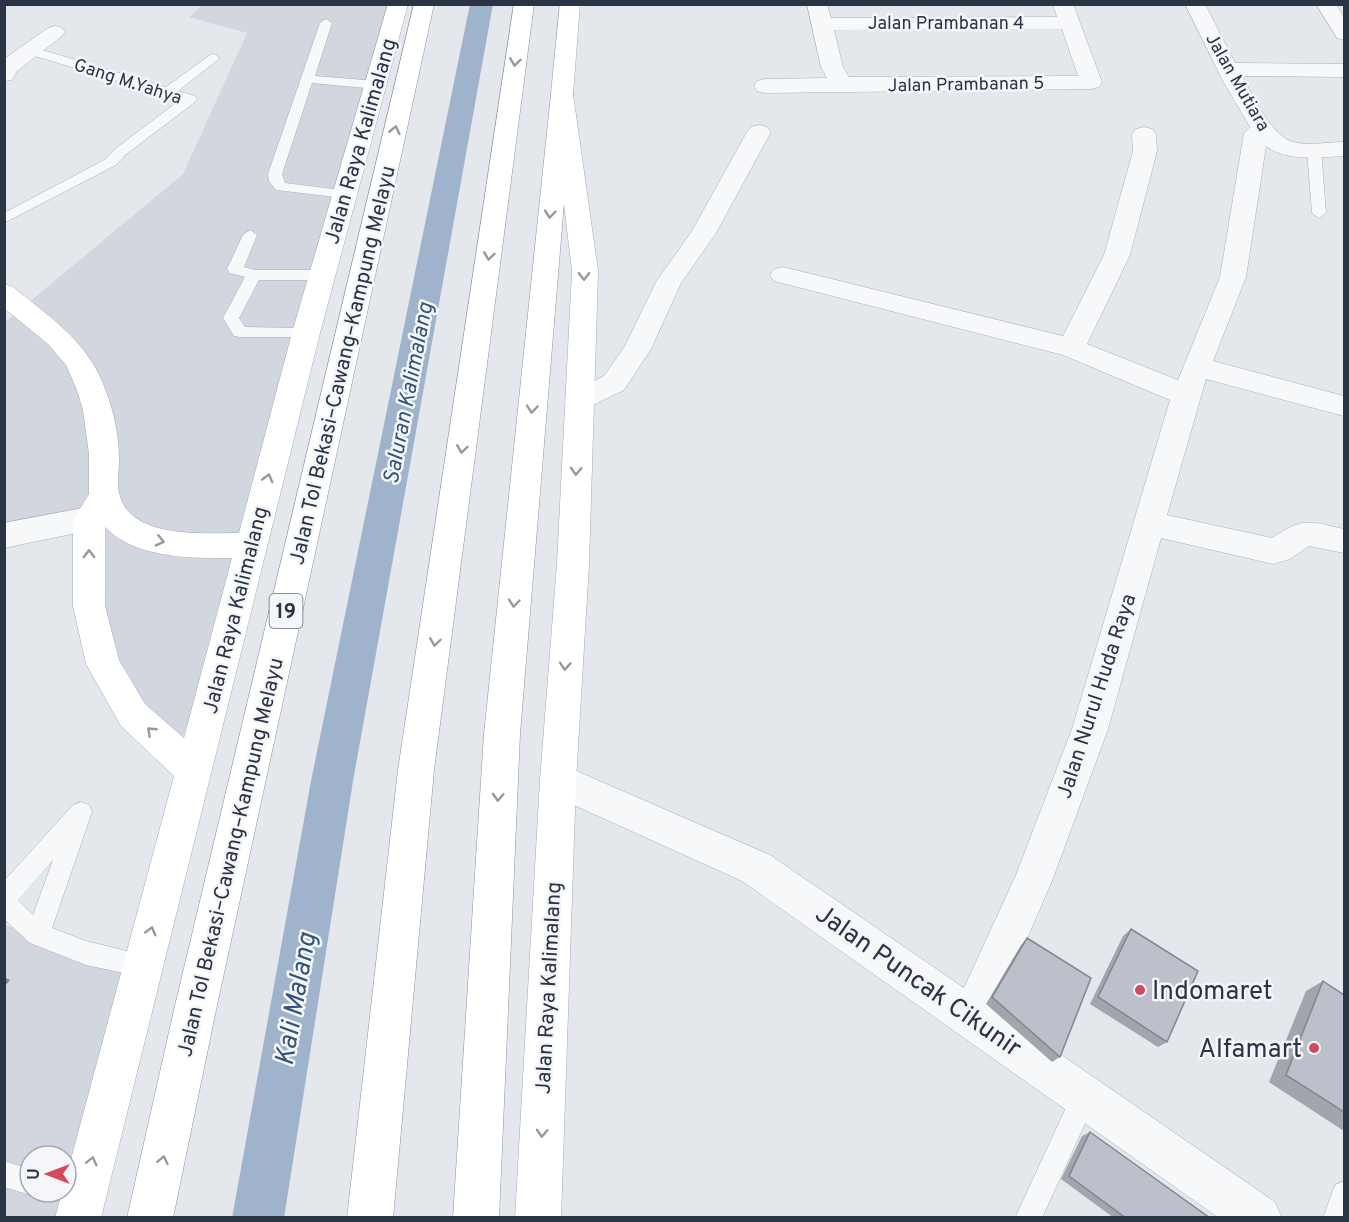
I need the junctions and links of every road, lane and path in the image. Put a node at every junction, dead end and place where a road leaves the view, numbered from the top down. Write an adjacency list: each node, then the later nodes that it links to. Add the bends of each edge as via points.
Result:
1 (398, 4): 19 (main road, Jalan Raya Kalimalang)
2 (424, 4): 55 (main road, Jalan Tol Bekasi–Cawang–Kampung Melayu / 19, one-way to 2)
3 (524, 4): 56 (main road, one-way to 56, via 416,770)
4 (570, 4): 22 (main road, Jalan Raya Kalimalang)
5 (1195, 4): 14 (street, Jalan Mutiara)
6 (1333, 8): 11 (street)
7 (819, 14): 8 (street, Jalan Prambanan 4); 18 (street, via 832,67)
8 (1067, 14): 18 (street, Jalan Prambanan 5, via 1091,82)
9 (326, 23): 17 (lane)
10 (55, 32): 12 (street)
11 (1344, 34)
12 (26, 46): 16 (street); 21 (lane, Gang M.Yahya)
13 (214, 58): 21 (lane)
14 (1228, 69): 15 (street); 26 (street, Jalan Mutiara, via 1269,135 1276,142)
15 (1344, 70)
16 (4, 75)
17 (306, 79): 19 (lane); 28 (lane, via 276,181 281,187)
18 (842, 84): 20 (street, Jalan Prambanan 5)
19 (376, 85): 28 (main road, Jalan Raya Kalimalang)
20 (765, 86)
21 (168, 92): 30 (lane, Gang M.Yahya, via 190,99 111,162)
22 (562, 93): 39 (main road, Jalan Raya Kalimalang, one-way to 39, via 585,271); 57 (main road, one-way to 57, via 502,734)
23 (759, 132): 39 (street, via 703,234 669,282 637,350 614,383)
24 (1256, 133): 38 (street, Jalan Nurul Huda Raya, via 1233,277)
25 (1144, 134): 37 (street, via 1145,151 1117,255)
26 (1303, 148): 27 (street); 29 (lane)
27 (1344, 149)
28 (344, 194): 33 (main road, Jalan Raya Kalimalang)
29 (1319, 213)
30 (4, 219)
31 (250, 235): 32 (lane, via 236,269)
32 (254, 275): 33 (lane); 36 (lane, via 231,318 240,332)
33 (322, 275): 36 (main road, Jalan Raya Kalimalang)
34 (783, 275): 37 (street)
35 (4, 293): 41 (main road, via 58,338 82,367 95,397 104,452)
36 (306, 333): 45 (main road, Jalan Raya Kalimalang, one-way to 36)
37 (1071, 348): 38 (street)
38 (1192, 381): 40 (street); 42 (street, Jalan Nurul Huda Raya)
39 (579, 398): 47 (main road, Jalan Raya Kalimalang, one-way to 47, via 573,564)
40 (1344, 405)
41 (101, 510): 43 (street); 45 (main road, one-way to 45, via 135,534 163,543); 46 (main road, one-way to 41, via 133,715 104,663 89,606)
42 (1150, 523): 44 (street, via 1273,551 1304,533); 51 (street, Jalan Nurul Huda Raya, via 1090,729 1033,881)
43 (4, 536)
44 (1344, 542)
45 (250, 546): 46 (main road, Jalan Raya Kalimalang)
46 (194, 771): 50 (main road, Jalan Raya Kalimalang, one-way to 46)
47 (558, 780): 51 (street, Jalan Puncak Cikunir, via 756,868); 58 (main road, Jalan Raya Kalimalang, one-way to 58)
48 (4, 901): 49 (lane); 49 (lane, via 81,812)
49 (38, 935): 50 (lane, via 86,953)
50 (142, 965): 53 (main road, Jalan Raya Kalimalang, one-way to 50)
51 (972, 1016): 52 (street, Jalan Puncak Cikunir)
52 (1085, 1095): 59 (lane); 60 (street, Jalan Puncak Cikunir)
53 (78, 1194)
54 (1344, 1194): 61 (lane)
55 (150, 1218)
56 (370, 1218)
57 (476, 1218)
58 (538, 1218)
59 (1028, 1218)
60 (1259, 1218)
61 (1336, 1218)

